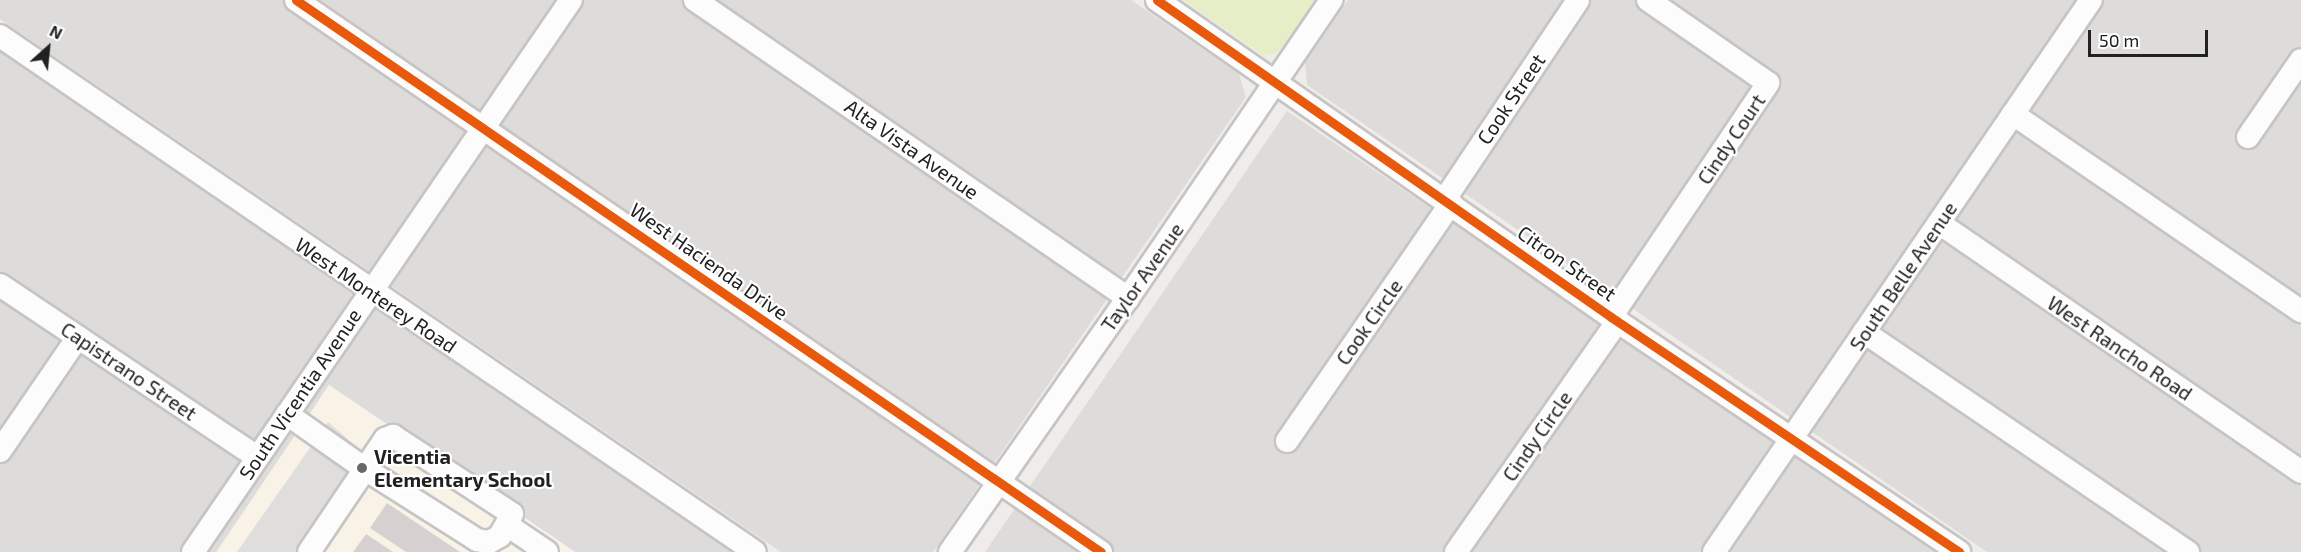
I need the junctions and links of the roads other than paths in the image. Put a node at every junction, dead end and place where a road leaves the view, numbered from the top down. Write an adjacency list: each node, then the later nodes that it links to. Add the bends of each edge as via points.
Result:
1 (296, 0): 13 (street, West Hacienda Drive)
2 (571, 0): 13 (street, South Vicentia Avenue)
3 (695, 0): 19 (street, Alta Vista Avenue)
4 (1157, 0): 11 (street, Citron Street)
5 (1331, 0): 11 (street, Taylor Avenue)
6 (1578, 0): 15 (street, Cook Street)
7 (1648, 0): 21 (street, Cindy Court, via 1768,83)
8 (2091, 0): 12 (street, South Belle Avenue)
9 (0, 36): 18 (street, West Monterey Road)
10 (2301, 60): 14 (street)
11 (1276, 81): 15 (street, Citron Street); 19 (street, Taylor Avenue)
12 (2013, 114): 16 (street, South Belle Avenue); 20 (street)
13 (484, 127): 18 (street, South Vicentia Avenue); 31 (street, West Hacienda Drive)
14 (2248, 137)
15 (1448, 201): 21 (street, Citron Street); 26 (street, Cook Circle)
16 (1939, 223): 22 (street, South Belle Avenue); 30 (street, West Rancho Road)
17 (0, 285): 23 (street, Capistrano Street)
18 (370, 291): 24 (street, South Vicentia Avenue); 36 (street, West Monterey Road)
19 (1128, 298): 31 (street, Taylor Avenue)
20 (2301, 311)
21 (1615, 319): 25 (street, Citron Street); 39 (street, Cindy Circle)
22 (1864, 332): 25 (street, South Belle Avenue); 42 (street)
23 (78, 337): 27 (street); 28 (street, Capistrano Street)
24 (287, 414): 28 (street, South Vicentia Avenue); 29 (street)
25 (1792, 438): 40 (street, South Belle Avenue); 41 (street, Citron Street)
26 (1287, 441)
27 (0, 451)
28 (257, 458): 33 (street, South Vicentia Avenue)
29 (364, 469): 32 (street, via 477,540 489,542 500,536); 32 (street, via 385,439 393,436 512,514); 34 (street)
30 (2301, 472)
31 (998, 481): 37 (street, Taylor Avenue); 38 (street, West Hacienda Drive)
32 (507, 525): 35 (street)
33 (193, 552)
34 (309, 552)
35 (547, 552)
36 (755, 552)
37 (950, 552)
38 (1101, 552)
39 (1456, 552)
40 (1714, 552)
41 (1959, 552)
42 (2188, 552)

